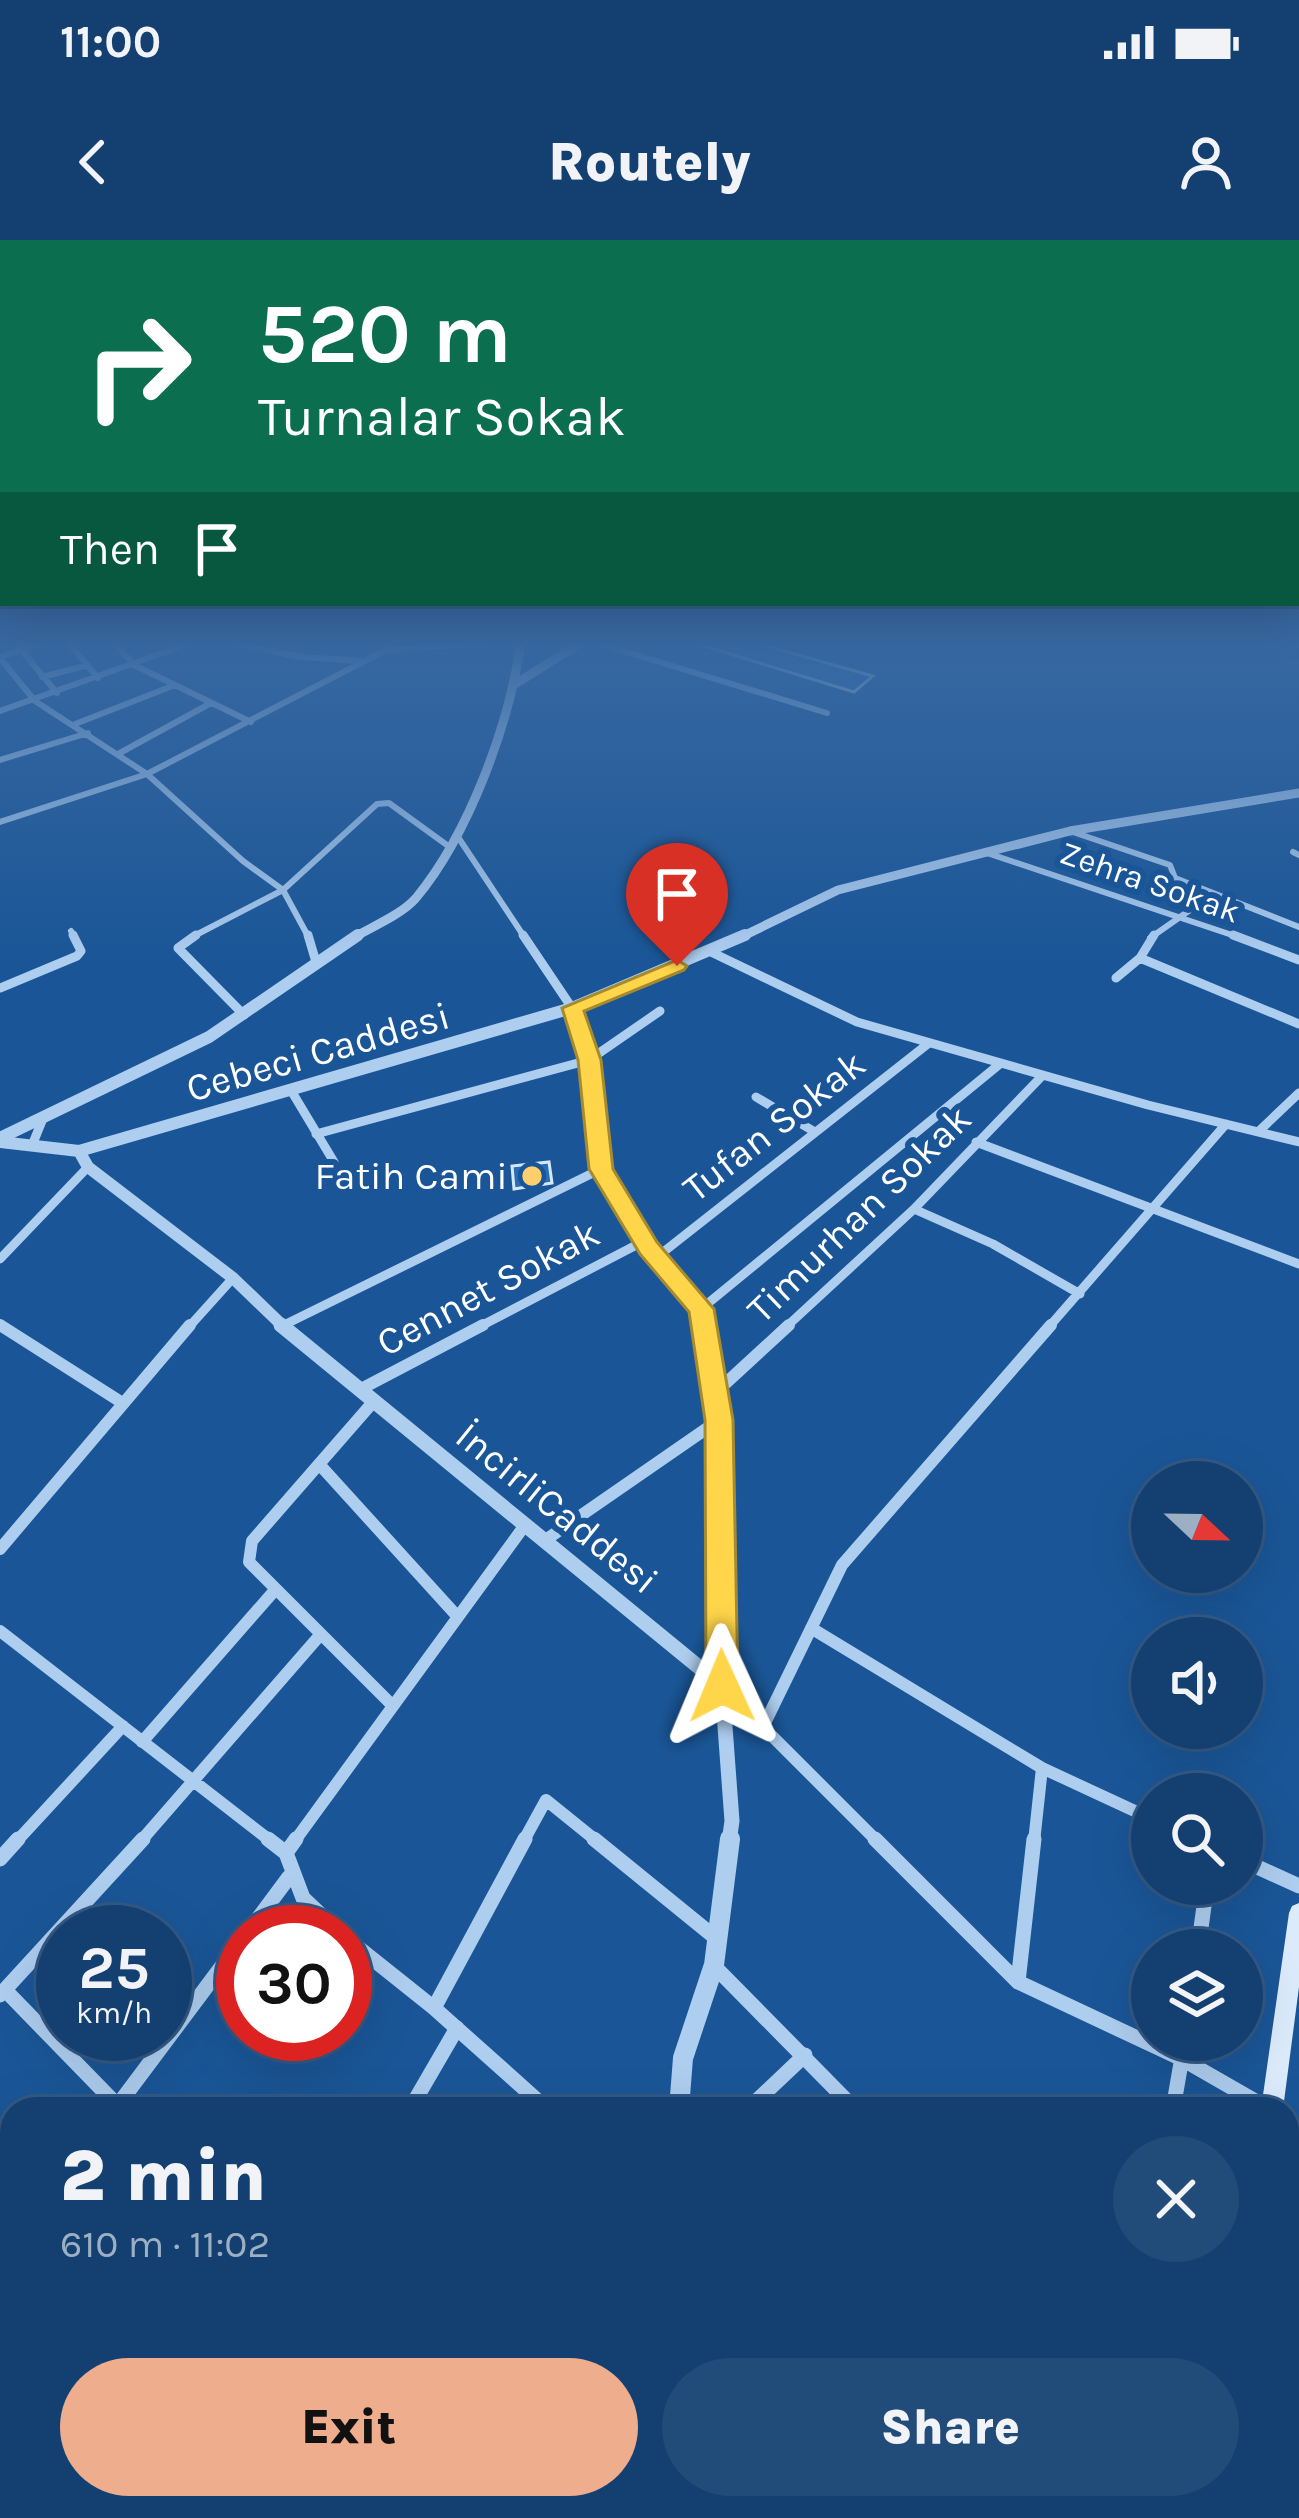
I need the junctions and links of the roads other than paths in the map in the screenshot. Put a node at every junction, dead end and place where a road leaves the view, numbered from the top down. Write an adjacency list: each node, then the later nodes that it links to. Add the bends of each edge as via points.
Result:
1 (41, 747): 7 (street)
2 (108, 747): 6 (street)
3 (130, 747): 6 (street)
4 (201, 747): 8 (street)
5 (489, 747): 12 (street)
6 (118, 754): 8 (street)
7 (0, 760)
8 (148, 774): 10 (street); 14 (street)
9 (1299, 793): 11 (street, Cebeci Caddesi)
10 (0, 822)
11 (1070, 831): 13 (street, Cebeci Caddesi); 15 (street, via 1170,865 1175,878)
12 (454, 843): 14 (street, via 389,803 372,807); 22 (street, via 412,902); 25 (street)
13 (984, 852): 16 (street, Zehra Sokak); 19 (street, Cebeci Caddesi, via 838,890)
14 (283, 890): 22 (street); 27 (street, via 178,948)
15 (1214, 894): 16 (street); 17 (street)
16 (1180, 915): 20 (street, via 1147,940); 21 (street, Zehra Sokak)
17 (1299, 928)
18 (71, 931): 24 (street, via 77,956)
19 (711, 952): 25 (street, Cebeci Caddesi); 29 (street, via 857,1022)
20 (1140, 958): 23 (street); 28 (street)
21 (1299, 960)
22 (316, 962): 27 (street)
23 (1116, 978)
24 (0, 988)
25 (572, 1008): 30 (street); 33 (street, Cebeci Caddesi)
26 (660, 1011): 30 (street)
27 (244, 1016): 36 (street)
28 (1299, 1024)
29 (929, 1043): 31 (street); 38 (street, Tufan Sokak)
30 (590, 1060): 40 (street); 48 (street)
31 (1001, 1063): 32 (street); 57 (street)
32 (1043, 1076): 37 (street); 42 (street, Timurhan Sokak)
33 (292, 1092): 40 (street); 45 (street, Cebeci Caddesi)
34 (1299, 1093): 39 (street)
35 (756, 1097): 38 (street)
36 (44, 1116): 41 (street); 44 (street)
37 (1226, 1124): 39 (street); 50 (street)
38 (815, 1132): 52 (street, Tufan Sokak)
39 (1258, 1132): 43 (street)
40 (316, 1134): 46 (street)
41 (0, 1140): 44 (street)
42 (976, 1142): 49 (street, Timurhan Sokak); 50 (street)
43 (1299, 1142)
44 (33, 1143): 45 (street)
45 (79, 1151): 47 (street, İncirliCaddesi)
46 (334, 1162)
47 (88, 1167): 53 (street); 55 (street, İncirliCaddesi)
48 (601, 1169): 51 (street); 59 (street)
49 (914, 1209): 56 (street); 61 (street, Timurhan Sokak)
50 (1152, 1210): 54 (street); 56 (street)
51 (644, 1240): 52 (street); 60 (street, Cennet Sokak)
52 (657, 1257): 57 (street)
53 (0, 1258)
54 (1299, 1264)
55 (232, 1277): 59 (street, İncirliCaddesi); 63 (street)
56 (1080, 1294): 71 (street, via 842,1565)
57 (701, 1309): 61 (street)
58 (0, 1325): 63 (street)
59 (282, 1326): 60 (street, İncirliCaddesi)
60 (359, 1390): 62 (street, İncirliCaddesi)
61 (714, 1394): 64 (street)
62 (374, 1401): 65 (street); 66 (street, İncirliCaddesi)
63 (121, 1402): 68 (street)
64 (719, 1420): 67 (street); 74 (street)
65 (319, 1464): 69 (street, via 252,1541 249,1562); 70 (street)
66 (525, 1525): 67 (street, İncirliCaddesi); 70 (street)
67 (544, 1540): 74 (street, İncirliCaddesi)
68 (0, 1549)
69 (275, 1590): 73 (street); 78 (street)
70 (457, 1616): 75 (street)
71 (812, 1628): 77 (street); 79 (street)
72 (0, 1630): 76 (street)
73 (321, 1634): 75 (street); 80 (street)
74 (722, 1686): 77 (street); 90 (street, via 732,1822)
75 (391, 1704): 82 (street)
76 (123, 1726): 78 (street); 83 (street)
77 (763, 1727): 94 (street)
78 (142, 1742): 80 (street)
79 (1042, 1768): 81 (street); 94 (street)
80 (197, 1780): 82 (street); 96 (street)
81 (1131, 1809)
82 (286, 1852): 85 (street)
83 (0, 1859)
84 (1263, 1870): 86 (street)
85 (289, 1877): 87 (street); 88 (street)
86 (1299, 1886)
87 (268, 1905)
88 (309, 1905)
89 (1299, 1912): 95 (main road)
90 (717, 1940): 92 (street); 97 (street, via 546,1800)
91 (372, 1958): 97 (street)
92 (714, 1965): 100 (street); 107 (street, via 682,2058)
93 (216, 1974): 104 (street)
94 (1018, 1982): 99 (street)
95 (1293, 1990): 112 (main road)
96 (2, 1992): 103 (street)
97 (434, 2008): 98 (street)
98 (457, 2028): 105 (street); 106 (street)
99 (1131, 2036)
100 (806, 2055): 108 (street); 109 (street)
101 (1182, 2061): 110 (street)
102 (1184, 2061): 111 (street)
103 (106, 2097)
104 (124, 2097)
105 (417, 2097)
106 (534, 2097)
107 (680, 2097)
108 (761, 2097)
109 (844, 2097)
110 (1175, 2097)
111 (1248, 2097)
112 (1272, 2097)

